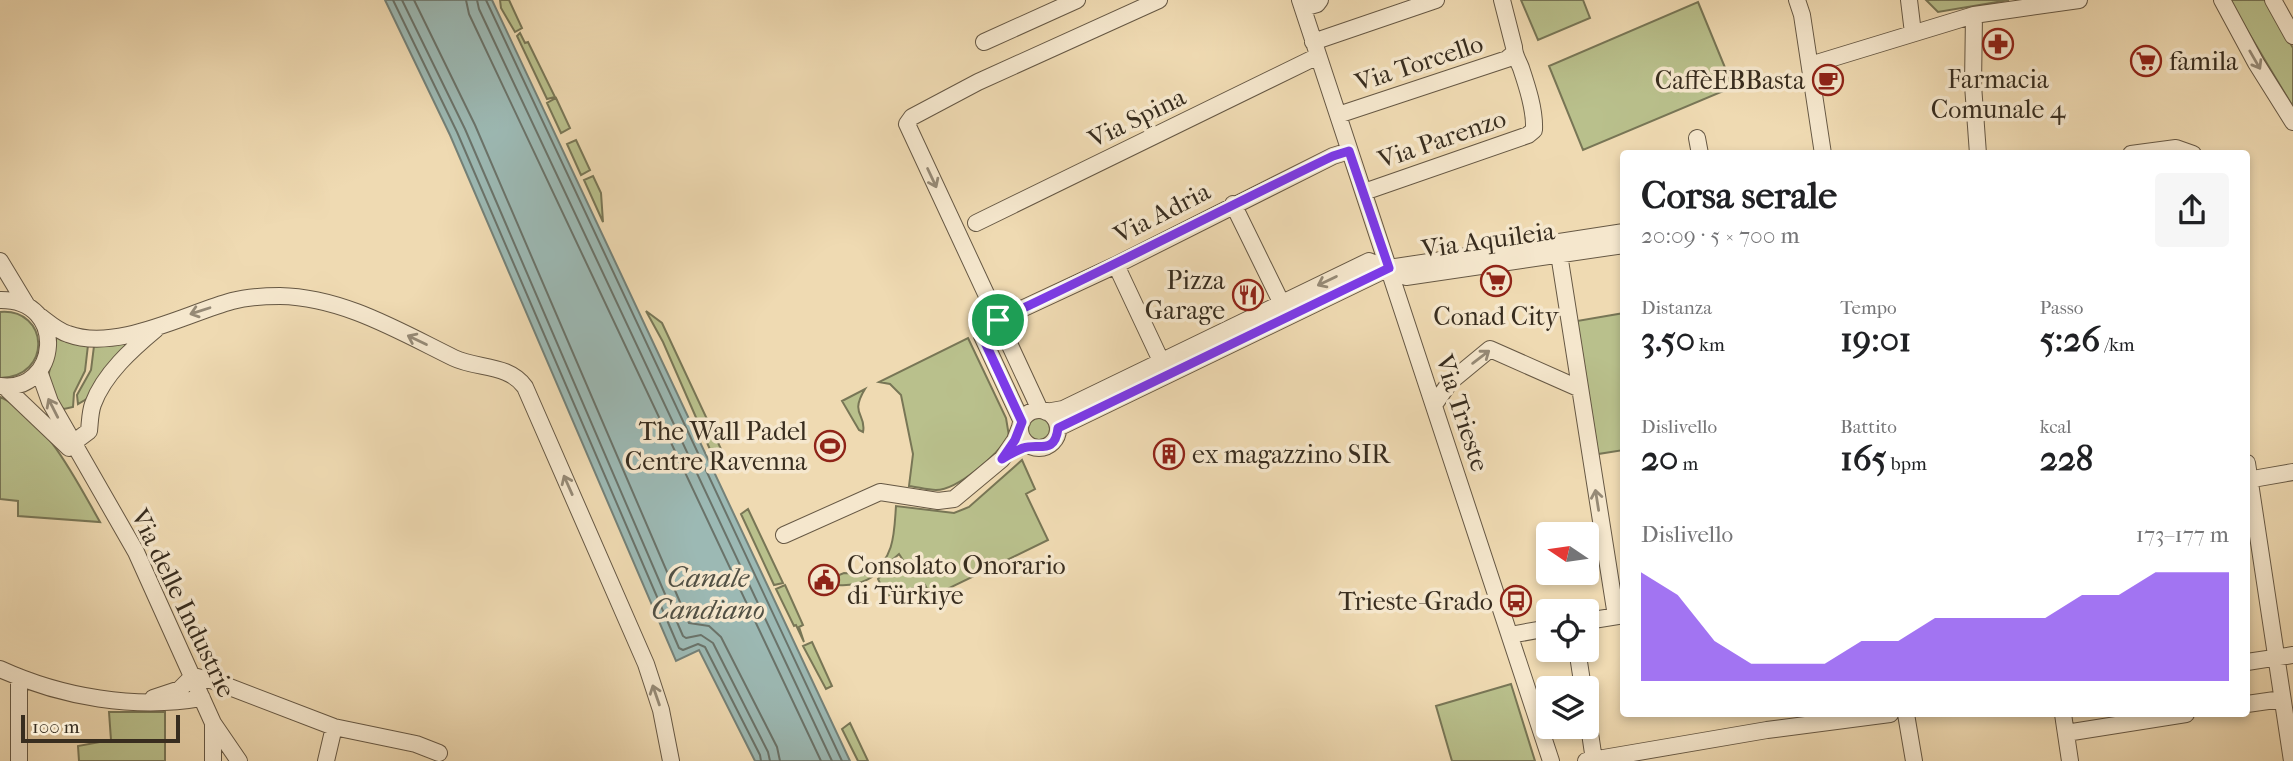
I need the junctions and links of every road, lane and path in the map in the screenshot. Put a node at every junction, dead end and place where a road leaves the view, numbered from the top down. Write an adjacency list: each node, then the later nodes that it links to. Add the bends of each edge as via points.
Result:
1 (1077, 0): 15 (street)
2 (1159, 0): 39 (street, one-way to 39, via 978,82 907,124)
3 (1320, 0): 11 (street)
4 (1436, 0): 16 (street, Via Spina)
5 (1502, 0): 17 (street)
6 (1797, 0): 18 (street)
7 (1909, 0): 13 (street)
8 (2079, 0): 12 (street)
9 (2222, 0): 20 (street, one-way to 20)
10 (2273, 0): 14 (street)
11 (1301, 4): 16 (street, Via Trieste)
12 (1974, 15): 13 (street); 22 (street)
13 (1913, 33): 18 (street)
14 (2293, 36)
15 (984, 42)
16 (1316, 49): 19 (street, Via Trieste); 28 (street, Via Spina)
17 (1513, 54): 19 (street, Via Torcello, via 1507,60); 26 (street, Via Parenzo, via 1522,70 1535,130)
18 (1810, 65): 21 (street)
19 (1338, 115): 25 (street, Via Trieste)
20 (2293, 122)
21 (1823, 150)
22 (1978, 150)
23 (2161, 150): 24 (street)
24 (2186, 150)
25 (1349, 151): 26 (street, Via Trieste); 27 (street, Via Adria)
26 (1364, 192): 34 (street, Via Trieste)
27 (1233, 204): 33 (street, Via Adria); 37 (street)
28 (976, 223)
29 (1620, 233): 34 (street, Via Aquileia)
30 (1620, 246): 31 (street, Via Aquileia)
31 (1559, 254): 34 (street, Via Aquileia, via 1405,277); 44 (street)
32 (0, 261): 36 (street)
33 (1116, 265): 39 (street, Via Adria); 41 (street)
34 (1389, 268): 37 (street, one-way to 37, via 1369,261); 45 (street, Via Trieste); 48 (street)
35 (0, 300): 36 (street)
36 (26, 304): 38 (street)
37 (1282, 304): 41 (street)
38 (41, 317): 40 (street, via 65,334 92,340); 42 (street, via 49,344)
39 (998, 320): 46 (street); 47 (street, via 982,336)
40 (163, 324): 49 (street, via 104,383 92,406 89,431); 87 (street, one-way to 40, via 662,710 646,664 519,378 500,369 465,363 356,312 317,300 278,296 235,300)
41 (1163, 363): 46 (street, via 1063,409)
42 (39, 371): 43 (street, via 18,385); 49 (street, Via delle Industrie, one-way to 42)
43 (3, 386): 49 (street, Via delle Industrie)
44 (1578, 388): 45 (street, one-way to 44, via 1450,382 1490,349); 56 (street, one-way to 44)
45 (1434, 405): 59 (street, Via Trieste)
46 (1043, 411): 47 (street, via 1029,413); 48 (street, via 1054,418)
47 (1021, 424): 50 (street, via 1022,439); 51 (street)
48 (1058, 428): 50 (street, via 1050,445)
49 (67, 441): 64 (street, Via delle Industrie, via 136,552)
50 (1031, 447): 51 (street)
51 (1002, 459): 55 (street, via 954,499 880,492)
52 (2293, 472): 53 (street)
53 (2250, 474)
54 (2250, 487): 61 (street)
55 (784, 535)
56 (1620, 615): 57 (street)
57 (1599, 619)
58 (1536, 630): 59 (street)
59 (1510, 635): 88 (street, Via Trieste)
60 (2293, 655): 61 (street)
61 (2276, 657): 62 (street); 67 (street)
62 (2250, 661)
63 (0, 669): 65 (street)
64 (193, 676): 66 (street, Via delle Industrie); 68 (street, via 180,689); 76 (street)
65 (19, 678): 68 (street, via 63,692); 82 (street)
66 (202, 698): 68 (street); 75 (street, Via delle Industrie)
67 (2282, 699): 69 (street); 91 (street)
68 (142, 701)
69 (2250, 704)
70 (1844, 717): 74 (street)
71 (1906, 717): 89 (street)
72 (2063, 717): 77 (street)
73 (2167, 717): 77 (street)
74 (1766, 722): 81 (street)
75 (213, 723): 83 (street); 84 (street, Via delle Industrie)
76 (334, 727): 79 (street); 85 (street)
77 (2066, 733): 90 (street)
78 (1589, 739): 81 (street)
79 (416, 744): 80 (street); 86 (street)
80 (439, 754)
81 (1590, 760)
82 (19, 761)
83 (213, 761)
84 (239, 761)
85 (326, 761)
86 (412, 761)
87 (671, 761)
88 (1551, 761)
89 (1913, 761)
90 (2070, 761)
91 (2292, 761)

